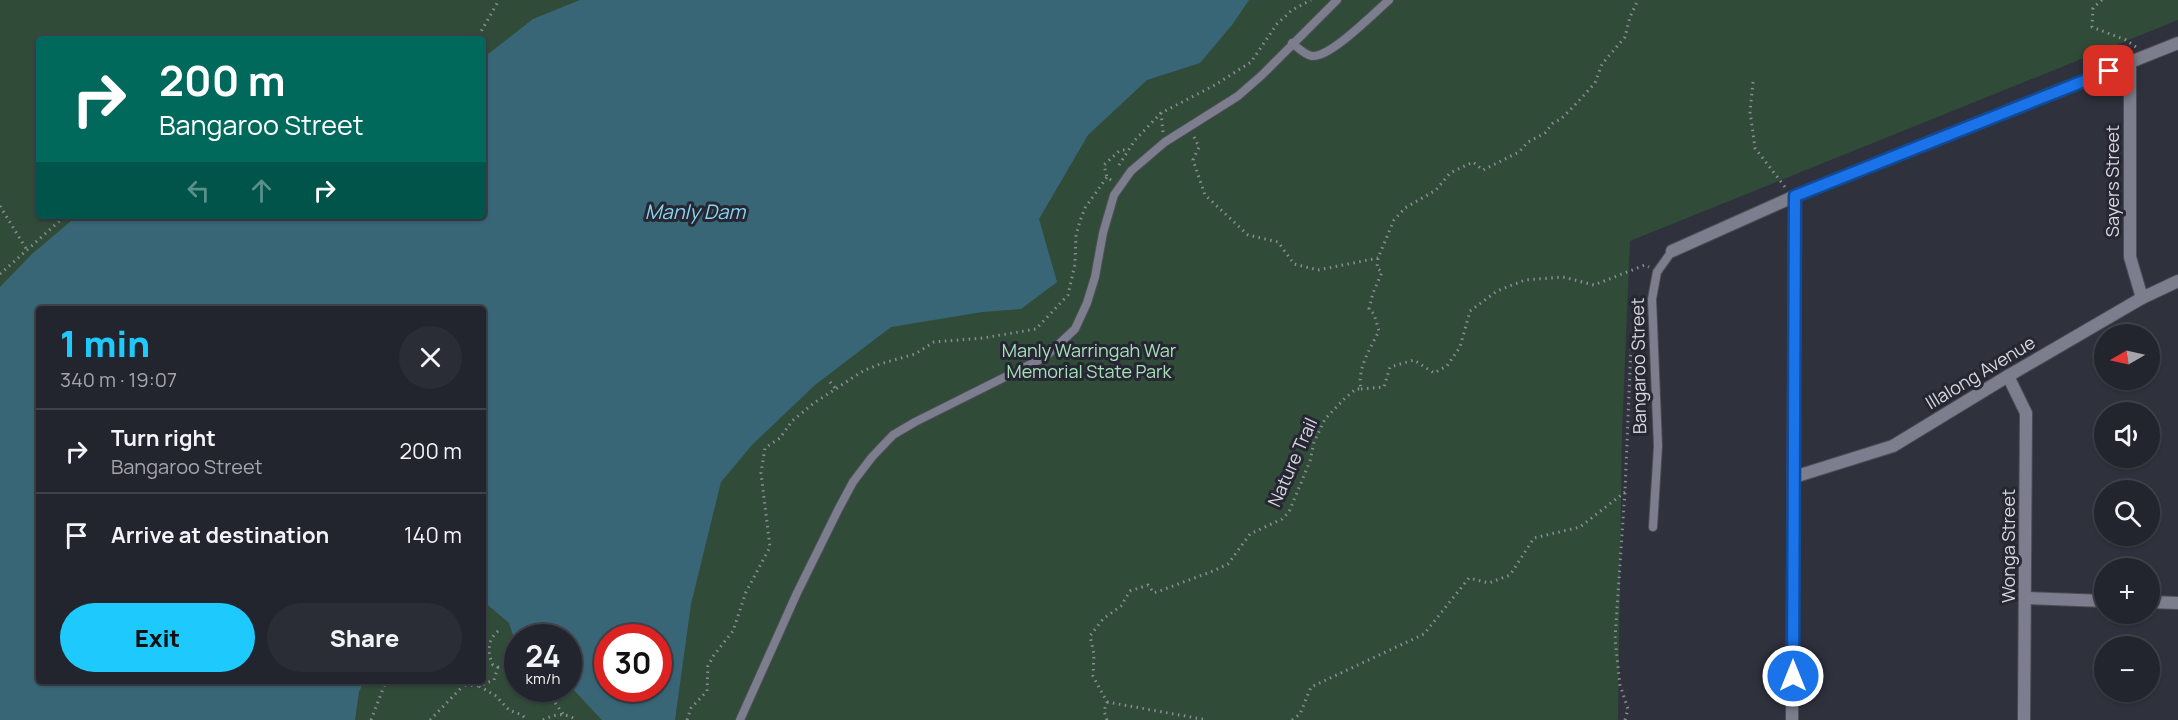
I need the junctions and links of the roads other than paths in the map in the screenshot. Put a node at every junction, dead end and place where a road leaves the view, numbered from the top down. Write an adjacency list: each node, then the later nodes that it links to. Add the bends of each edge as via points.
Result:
1 (1337, 0): 3 (lane)
2 (1389, 0): 3 (lane, via 1334,48 1317,56 1309,56)
3 (1292, 43): 17 (lane, via 1238,96 1165,142 1131,171 1114,195 1088,303 1076,329 1044,357 893,435 872,457 853,482 797,593)
4 (2178, 43): 5 (street, Bangaroo Street)
5 (2135, 61): 6 (street, Bangaroo Street); 9 (street, Sayers Street, via 2130,257)
6 (1795, 196): 7 (street, Bangaroo Street); 11 (street)
7 (1672, 252): 12 (lane, Bangaroo Street, via 1657,272 1652,299 1658,447)
8 (2178, 281): 9 (street, Illalong Avenue)
9 (2142, 298): 10 (street, Illalong Avenue)
10 (2008, 375): 11 (street, Illalong Avenue, via 1893,446); 13 (street, Wonga Street, via 2026,412)
11 (1794, 477): 18 (street)
12 (1653, 527)
13 (2026, 598): 14 (street); 19 (street, Wonga Street)
14 (2094, 601)
15 (2160, 602): 16 (street)
16 (2178, 603)
17 (740, 720)
18 (1792, 720)
19 (2024, 720)

